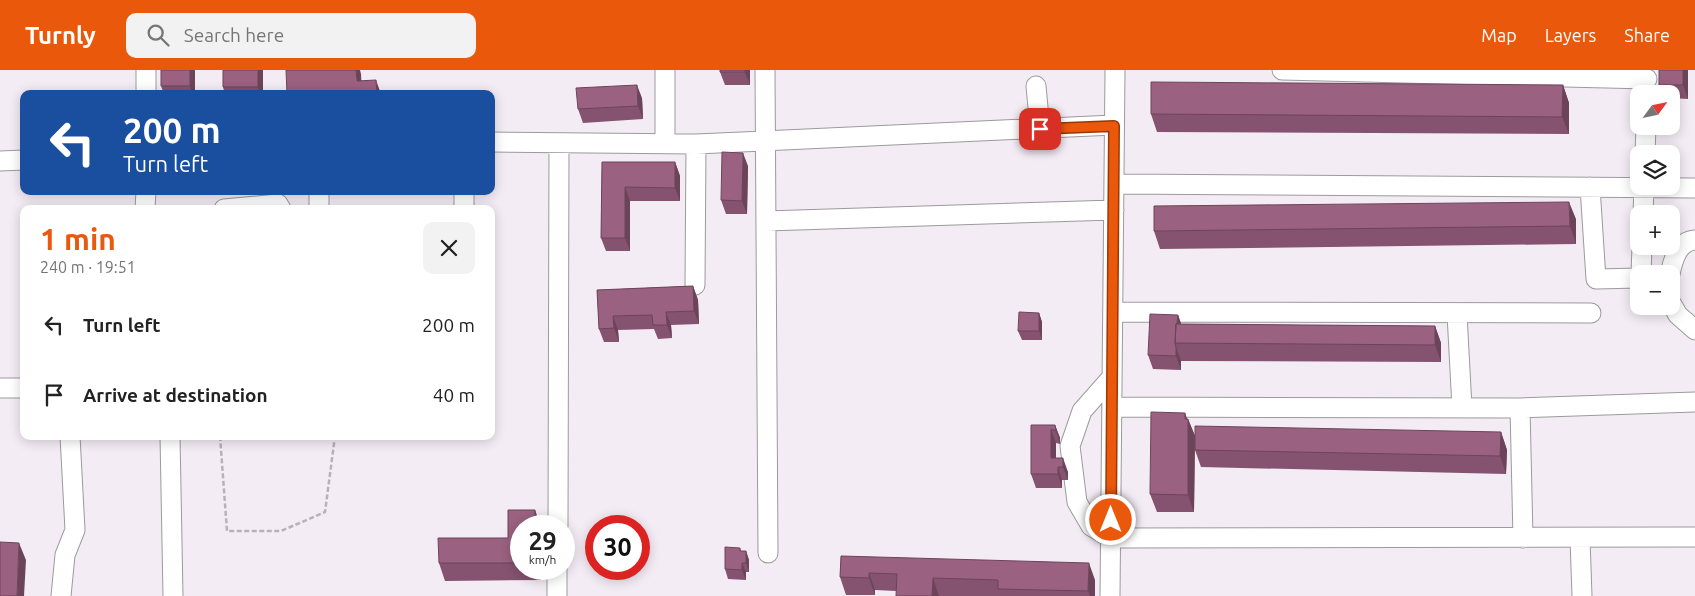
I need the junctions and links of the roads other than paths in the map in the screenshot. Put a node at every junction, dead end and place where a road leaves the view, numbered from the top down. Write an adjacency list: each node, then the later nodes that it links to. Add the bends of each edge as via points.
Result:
1 (146, 70): 8 (street)
2 (665, 70): 14 (street)
3 (765, 70): 11 (street)
4 (1115, 70): 9 (street)
5 (1282, 70): 6 (street)
6 (1647, 81)
7 (1036, 86): 10 (street)
8 (146, 90)
9 (1114, 126): 10 (street); 18 (street)
10 (1040, 129): 11 (street)
11 (765, 141): 15 (street); 24 (street)
12 (495, 142): 13 (street)
13 (559, 143): 14 (street); 43 (street)
14 (665, 144): 15 (street)
15 (696, 144): 28 (street)
16 (0, 160): 17 (street)
17 (20, 160)
18 (1114, 184): 19 (street); 23 (street)
19 (1590, 187): 20 (street); 27 (street, via 1596,279)
20 (1630, 187)
21 (1680, 188): 22 (street)
22 (1695, 188)
23 (1114, 210): 24 (street); 29 (street)
24 (766, 221): 48 (street)
25 (1695, 240): 26 (street, via 1683,244)
26 (1672, 265)
27 (1630, 278)
28 (696, 285)
29 (1113, 312): 31 (street); 34 (street)
30 (1591, 313): 31 (street)
31 (1457, 314): 39 (street)
32 (1678, 315): 33 (street)
33 (1695, 330)
34 (1112, 377): 38 (street); 45 (street, via 1082,411 1070,446 1077,502 1091,526)
35 (0, 388): 36 (street)
36 (20, 388)
37 (1695, 402): 40 (street)
38 (1112, 407): 39 (street); 45 (street)
39 (1462, 408): 40 (street)
40 (1520, 408): 46 (street)
41 (70, 440): 50 (street, via 75,530 65,555)
42 (170, 440): 51 (street)
43 (558, 515)
44 (1695, 537): 47 (street)
45 (1111, 538): 46 (street); 53 (street)
46 (1523, 538): 47 (street)
47 (1580, 538): 54 (street)
48 (768, 553)
49 (557, 580): 52 (street)
50 (61, 596)
51 (173, 596)
52 (557, 596)
53 (1110, 596)
54 (1582, 596)

